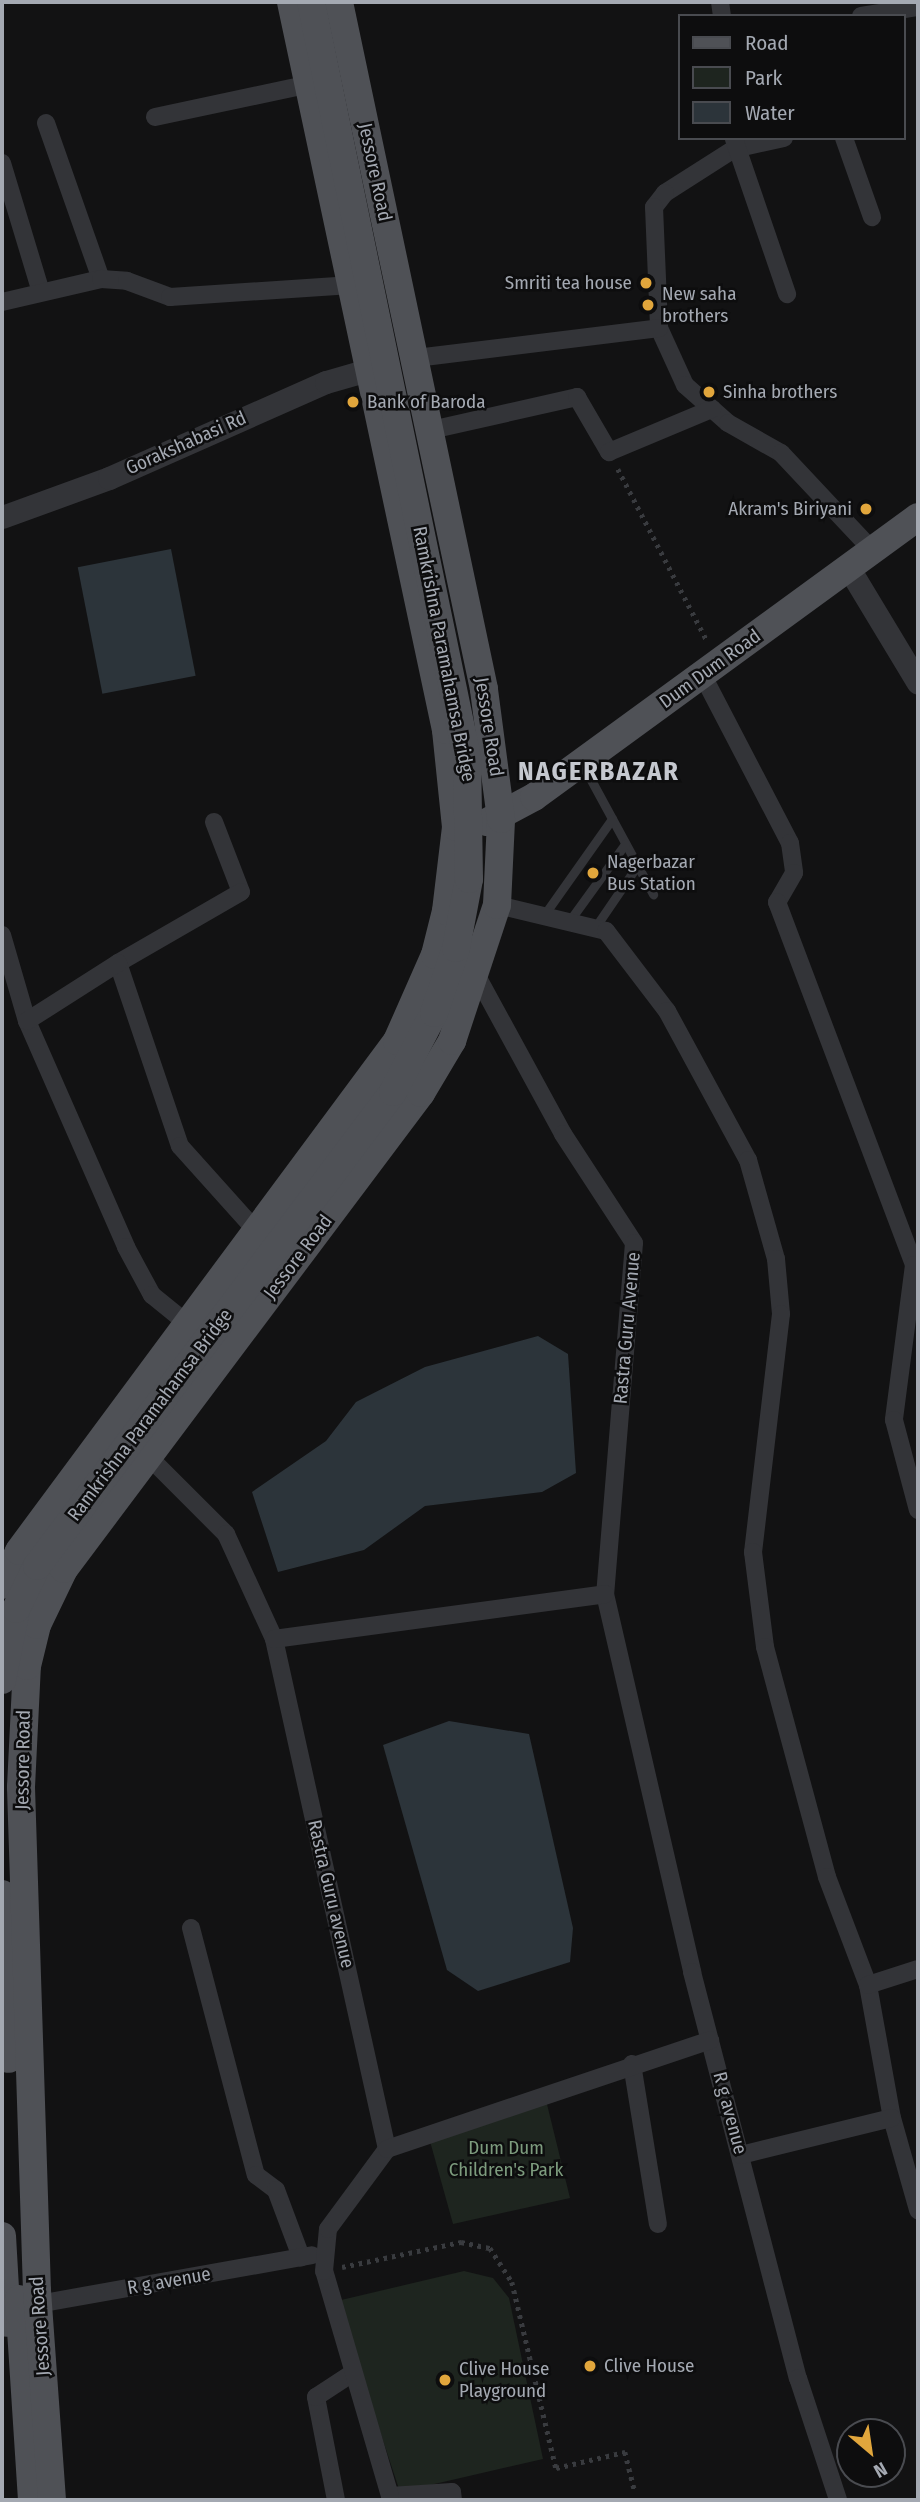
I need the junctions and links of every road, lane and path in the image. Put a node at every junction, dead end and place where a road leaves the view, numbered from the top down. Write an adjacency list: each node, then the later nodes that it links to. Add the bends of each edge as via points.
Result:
1 (291, 2): 6 (main road)
2 (311, 2): 56 (main road, Ramkrishna Paramahamsa Bridge, bridge, via 467,757 469,879 434,1013 393,1093 37,1566 16,1609)
3 (339, 2): 20 (main road, Jessore Road)
4 (918, 7): 5 (street)
5 (874, 14)
6 (310, 84): 7 (street); 15 (main road)
7 (155, 117)
8 (46, 122): 14 (street)
9 (767, 140): 11 (street)
10 (845, 140): 13 (street)
11 (734, 144): 17 (street); 19 (street, via 665,193 654,207)
12 (2, 163): 16 (street)
13 (872, 217)
14 (101, 279): 15 (street, via 127,281 170,297); 16 (street)
15 (352, 285): 21 (main road)
16 (40, 289): 18 (street)
17 (787, 294)
18 (2, 302)
19 (660, 328): 20 (street); 22 (street, via 685,385)
20 (416, 358): 21 (street, Gorakshabasi Rd); 23 (main road, Jessore Road)
21 (370, 369): 25 (street, Gorakshabasi Rd); 35 (main road, via 446,730)
22 (712, 409): 24 (street); 27 (street, via 781,453)
23 (432, 430): 24 (street, via 577,397); 32 (main road, Jessore Road, via 484,689)
24 (609, 452): 29 (path)
25 (2, 517)
26 (918, 517): 27 (main road, Dum Dum Road)
27 (872, 550): 28 (main road, Dum Dum Road)
28 (848, 567): 29 (main road, Dum Dum Road); 30 (street)
29 (711, 670): 31 (main road, Dum Dum Road); 51 (street, via 790,843 794,873 777,902 914,1265 894,1420)
30 (918, 682)
31 (582, 762): 32 (main road, Dum Dum Road); 33 (lane)
32 (501, 819): 35 (main road); 39 (main road, Jessore Road)
33 (612, 819): 36 (lane); 40 (lane)
34 (214, 822): 45 (street, via 241,892)
35 (456, 827): 44 (main road)
36 (625, 844): 37 (lane); 41 (lane)
37 (637, 866): 38 (lane); 42 (lane)
38 (653, 894)
39 (497, 905): 40 (street); 46 (main road, Jessore Road)
40 (544, 915): 41 (street)
41 (570, 920): 42 (street)
42 (596, 926): 61 (street, via 616,941 667,1011 721,1103 748,1160 776,1259 781,1314 752,1552 765,1647 827,1877)
43 (2, 935): 47 (street)
44 (435, 955): 46 (street); 48 (main road, via 397,1041)
45 (118, 963): 47 (street); 48 (street, via 180,1146)
46 (479, 970): 50 (main road, Jessore Road, via 452,1041 421,1093); 53 (street, Rastra Guru Avenue, via 563,1134 634,1243)
47 (27, 1021): 49 (street, via 126,1247 152,1295)
48 (258, 1233): 49 (main road)
49 (189, 1325): 52 (main road, via 19,1550)
50 (149, 1457): 54 (main road, Jessore Road, via 64,1569); 55 (street, Rastra Guru avenue, via 226,1534)
51 (918, 1510)
52 (2, 1586): 54 (street)
53 (605, 1594): 55 (street); 57 (street, Rastra Guru Avenue)
54 (50, 1599): 72 (main road, Jessore Road, via 27,1666 20,1740)
55 (274, 1639): 65 (street, Rastra Guru avenue)
56 (2, 1680)
57 (630, 1724): 62 (street, R g avenue)
58 (2, 1894): 76 (main road)
59 (191, 1928): 70 (street, via 256,2175 276,2190)
60 (918, 1969): 61 (street)
61 (868, 1985): 64 (street)
62 (710, 2040): 63 (street); 66 (street, R g avenue)
63 (632, 2064): 65 (street); 68 (street)
64 (892, 2118): 66 (street); 67 (street)
65 (387, 2149): 71 (street, via 328,2230)
66 (741, 2155): 80 (street, R g avenue, via 798,2378)
67 (918, 2210)
68 (658, 2224)
69 (2, 2236): 75 (main road, Jessore Road)
70 (301, 2257): 71 (street, R g avenue); 72 (street, R g avenue)
71 (325, 2262): 73 (street); 74 (path, via 461,2242 489,2248 512,2282 556,2468 625,2452)
72 (38, 2304): 77 (main road, Jessore Road)
73 (351, 2374): 78 (street, via 316,2397); 79 (street, via 390,2496 452,2491)
74 (635, 2493)
75 (17, 2500)
76 (32, 2500)
77 (52, 2500)
78 (336, 2500)
79 (453, 2500)
80 (838, 2500)

